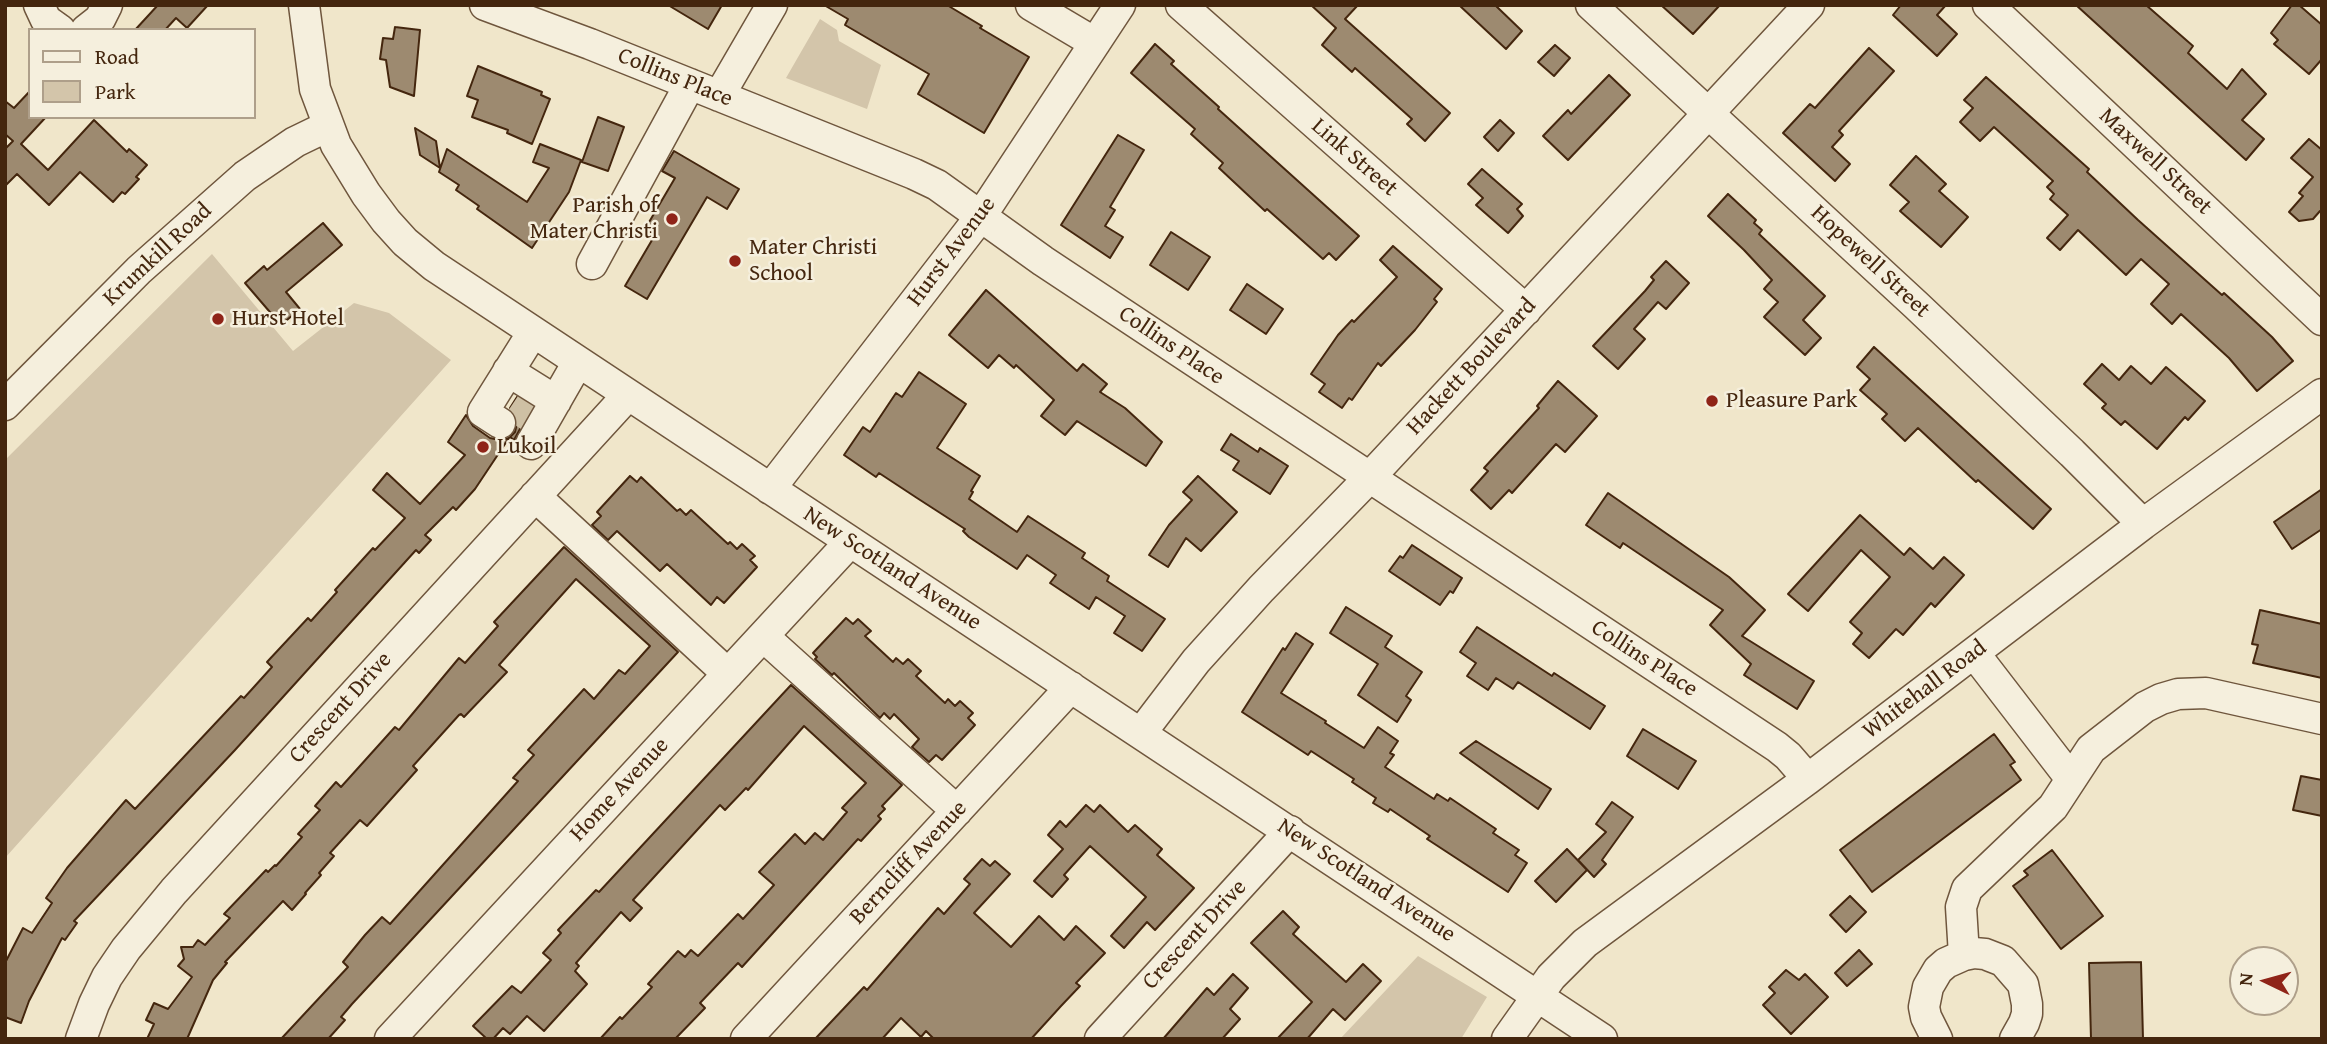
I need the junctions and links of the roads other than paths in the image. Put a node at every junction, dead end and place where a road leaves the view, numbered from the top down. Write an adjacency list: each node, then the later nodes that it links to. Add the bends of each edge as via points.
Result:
1 (39, 5): 12 (street, via 46,20)
2 (107, 5): 13 (street)
3 (303, 5): 18 (street, New Scotland Avenue, via 315,89)
4 (485, 5): 15 (street, Collins Place)
5 (772, 5): 16 (street)
6 (1031, 5): 14 (street)
7 (1120, 5): 14 (street, Hurst Avenue)
8 (1181, 5): 21 (street, Link Street)
9 (1591, 5): 17 (street, Hopewell Street)
10 (1809, 5): 17 (street, Hackett Boulevard)
11 (1988, 5): 22 (street, Maxwell Street)
12 (57, 28)
13 (89, 28)
14 (1095, 43): 19 (street, Hurst Avenue)
15 (690, 84): 16 (street, Collins Place); 20 (street)
16 (719, 96): 19 (street, Collins Place, via 926,179)
17 (1708, 113): 21 (street, Hackett Boulevard); 33 (street, Hopewell Street, via 2030,412)
18 (328, 126): 23 (street, New Scotland Avenue, via 366,194 405,242); 27 (street, Krumkill Road, via 245,176 139,271)
19 (981, 216): 30 (street, Collins Place); 31 (street, Hurst Avenue)
20 (592, 264)
21 (1526, 310): 30 (street, Hackett Boulevard)
22 (2322, 320)
23 (533, 332): 24 (street, New Scotland Avenue); 28 (street)
24 (578, 362): 26 (street, New Scotland Avenue); 28 (street)
25 (2322, 394): 33 (street, Whitehall Road)
26 (628, 395): 29 (street, Crescent Drive); 31 (street, New Scotland Avenue)
27 (5, 405)
28 (522, 413): 29 (street)
29 (564, 465): 32 (street, Crescent Drive)
30 (1369, 478): 40 (street, Hackett Boulevard, via 1214,641); 41 (street, Collins Place, via 1777,747)
31 (770, 489): 34 (street, New Scotland Avenue)
32 (535, 496): 37 (street); 47 (street, Crescent Drive, via 166,901 107,977)
33 (2143, 524): 36 (street, Whitehall Road)
34 (850, 542): 35 (street, Home Avenue); 38 (street, New Scotland Avenue)
35 (764, 636): 37 (street, Home Avenue); 43 (street)
36 (1974, 653): 41 (street, Whitehall Road); 42 (street)
37 (728, 674): 48 (street, Home Avenue)
38 (1072, 687): 40 (street, New Scotland Avenue); 43 (street, Berncliff Avenue)
39 (2322, 719): 42 (street, via 2206,693 2169,696 2145,707 2095,746)
40 (1141, 733): 44 (street, New Scotland Avenue)
41 (1808, 779): 46 (street, Whitehall Road, via 1585,943)
42 (2071, 779): 45 (street, via 2044,816 1967,889 1961,907)
43 (957, 811): 49 (street, Berncliff Avenue)
44 (1290, 831): 46 (street, New Scotland Avenue); 50 (street, Crescent Drive)
45 (1964, 955): 53 (street, via 1938,970 1928,987 1924,1007); 54 (street, via 1994,957 2018,975 2026,993 2027,1014)
46 (1538, 994): 51 (street, Whitehall Road); 52 (street, New Scotland Avenue)
47 (80, 1039)
48 (390, 1039)
49 (746, 1039)
50 (1100, 1039)
51 (1507, 1039)
52 (1602, 1039)
53 (1937, 1039)
54 (2015, 1039)

